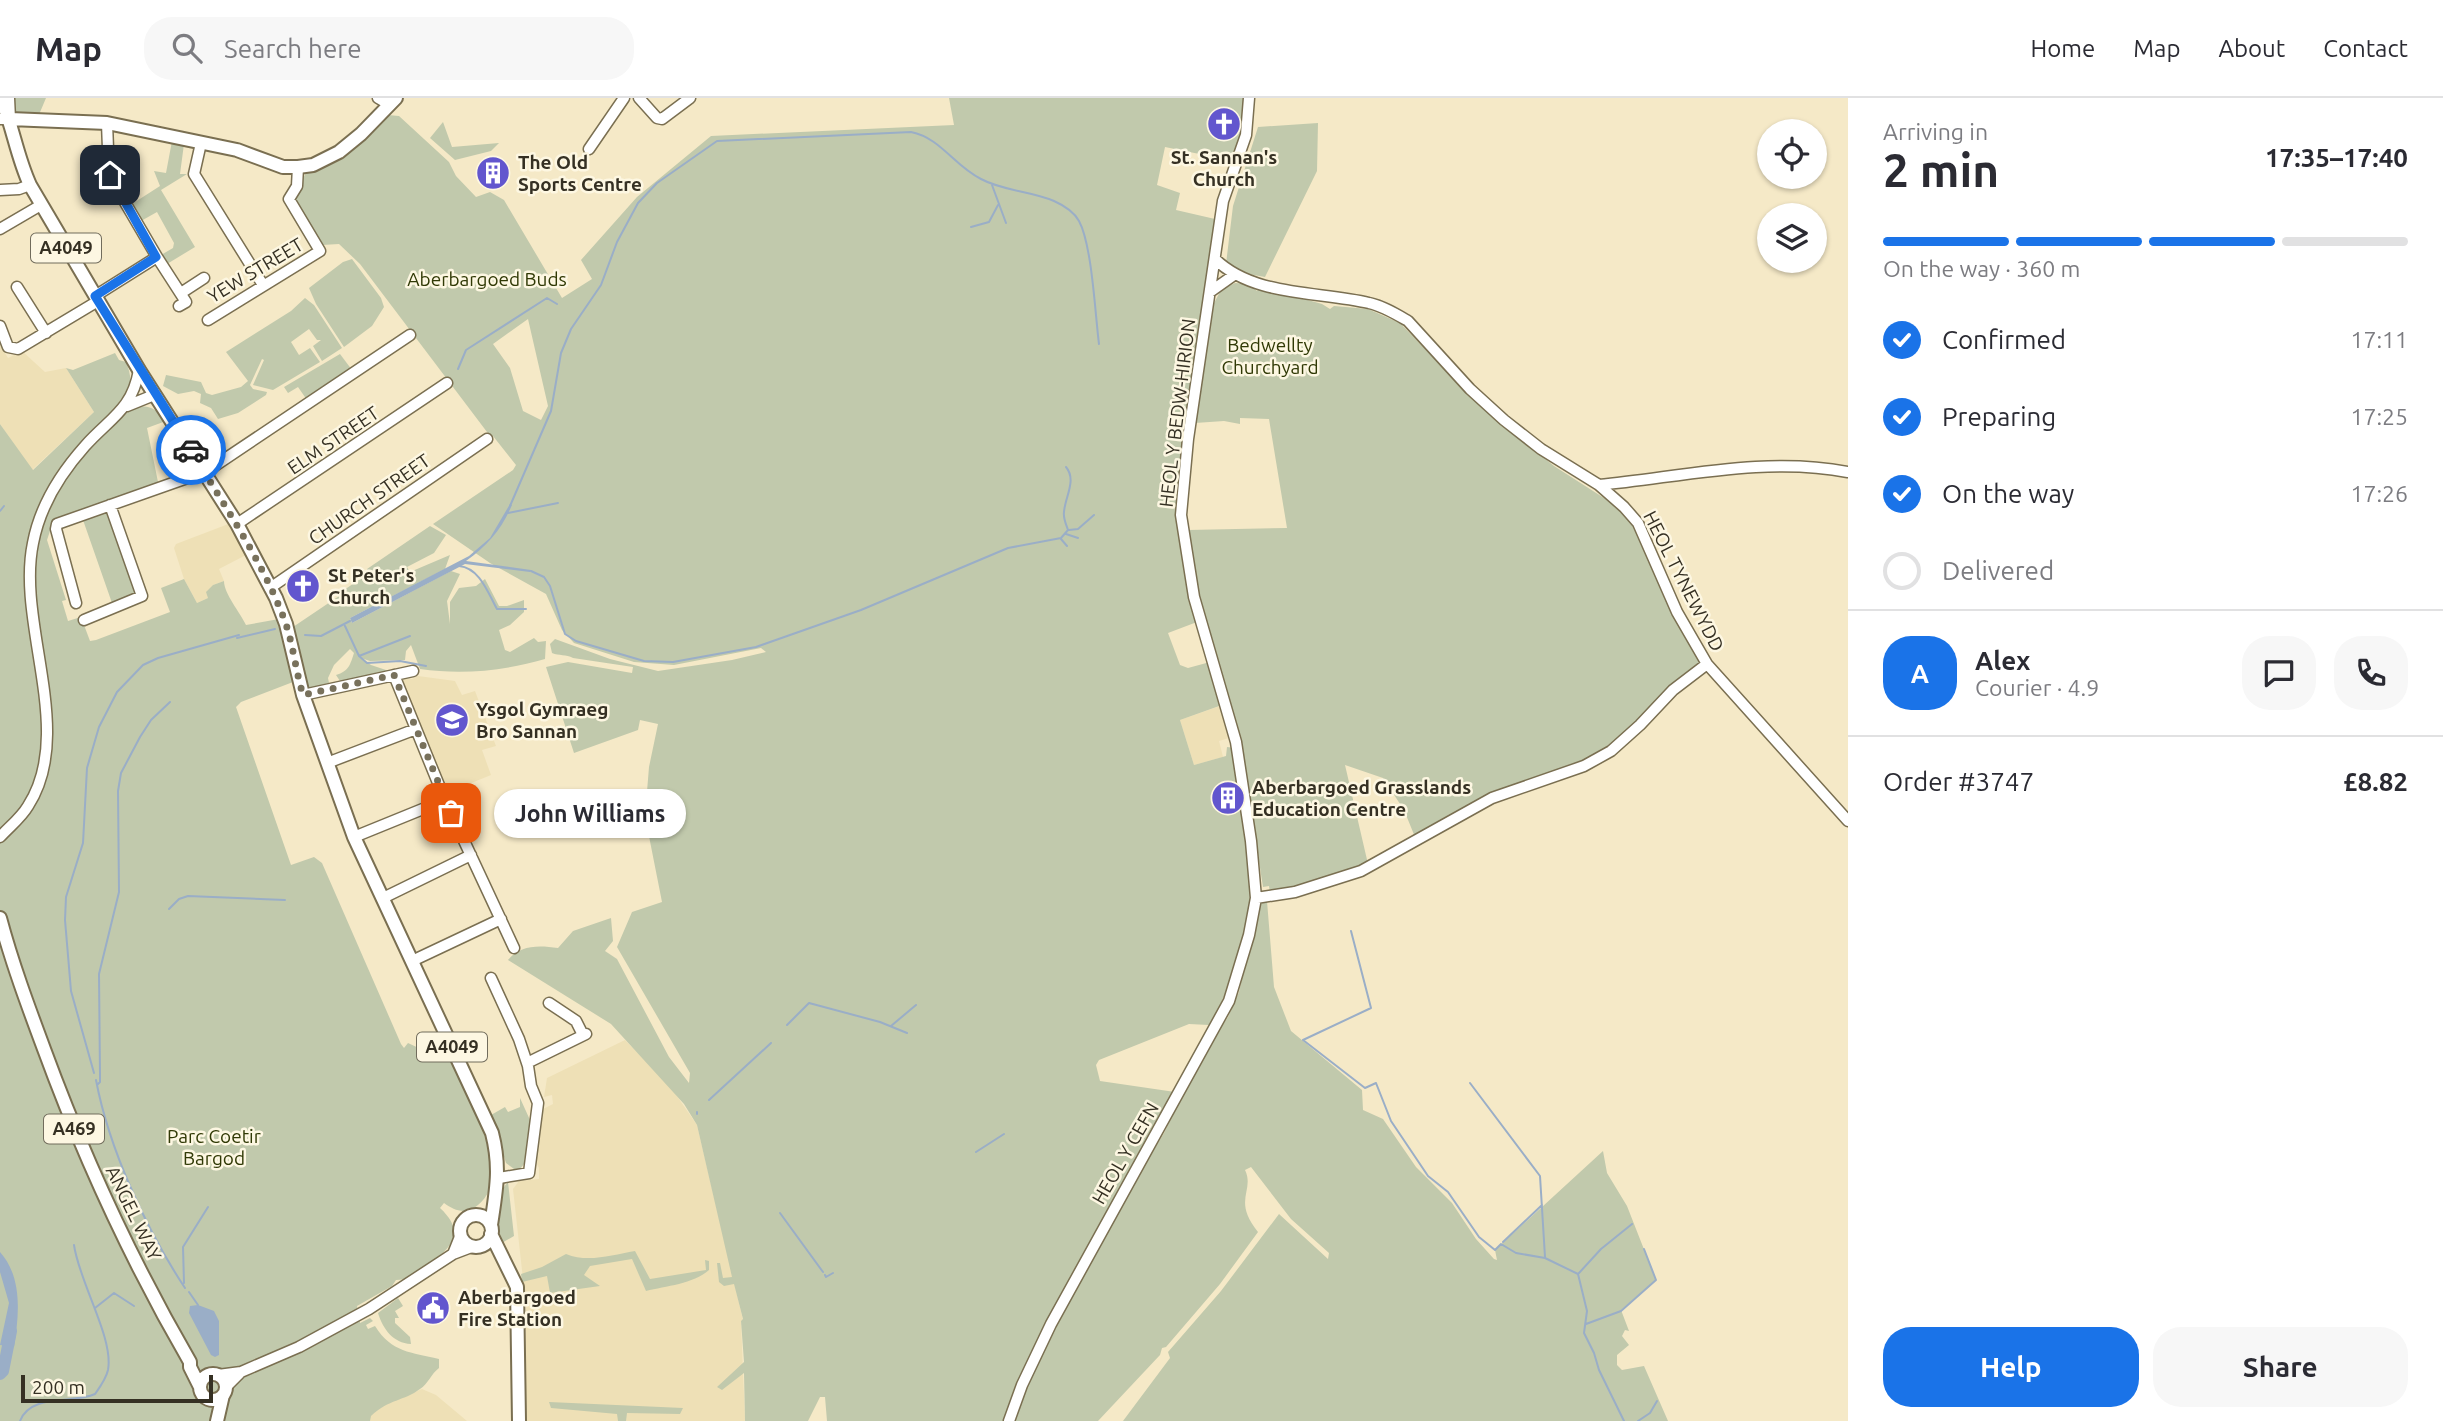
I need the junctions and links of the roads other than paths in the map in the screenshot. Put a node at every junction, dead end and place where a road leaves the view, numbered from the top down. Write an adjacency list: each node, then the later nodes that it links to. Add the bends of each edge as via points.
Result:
1 (1, 98): 9 (main road, A4049)
2 (9, 98): 9 (street)
3 (378, 98): 8 (street)
4 (624, 98): 12 (street)
5 (639, 98): 6 (street, via 662,119)
6 (690, 98)
7 (1250, 98): 19 (street, HEOL Y BEDW-HIRION, via 1246,135 1225,190)
8 (393, 102): 13 (main road, via 339,152)
9 (5, 119): 10 (main road); 14 (main road, A4049)
10 (107, 123): 11 (main road); 18 (street, via 110,175)
11 (201, 143): 13 (main road, via 283,167); 22 (street, via 194,174)
12 (589, 149)
13 (298, 167): 22 (street, YEW STREET, via 297,186 289,199 320,251)
14 (30, 185): 15 (street); 16 (main road, A4049)
15 (0, 190)
16 (41, 205): 17 (street); 26 (main road, A4049)
17 (0, 229)
18 (156, 257): 25 (street); 26 (street)
19 (1215, 259): 20 (street); 24 (street, HEOL Y BEDW-HIRION)
20 (1234, 275): 24 (street); 40 (street, HEOL TYNEWYDD, via 1299,293 1371,303 1408,321 1504,420)
21 (205, 278): 25 (street)
22 (263, 285): 28 (street, YEW STREET)
23 (16, 288): 30 (street)
24 (1210, 292): 58 (street, HEOL Y BEDW-HIRION, via 1181,515 1194,597 1236,742)
25 (181, 293): 27 (street, via 186,302)
26 (96, 299): 30 (street); 32 (main road, A4049)
27 (179, 306)
28 (208, 320)
29 (0, 326): 30 (street, via 12,350)
30 (46, 333)
31 (410, 335): 38 (street)
32 (139, 370): 34 (main road, A4049); 35 (street)
33 (447, 383): 42 (street, ELM STREET)
34 (152, 391): 35 (street); 36 (street); 38 (main road, A4049)
35 (133, 396): 36 (street)
36 (127, 407): 54 (street, via 71,462 36,529 29,577 46,729 45,761 28,806)
37 (487, 439): 43 (street, CHURCH STREET)
38 (204, 472): 41 (street); 42 (main road, A4049)
39 (1848, 472): 40 (street, via 1826,467 1722,469)
40 (1599, 485): 46 (street, HEOL TYNEWYDD, via 1638,523 1676,612)
41 (110, 505): 44 (street, via 57,524); 45 (street, via 142,596)
42 (237, 524): 43 (main road, A4049)
43 (270, 588): 49 (main road, A4049, via 286,624)
44 (76, 603)
45 (85, 620)
46 (1707, 664): 53 (street, HEOL TYNEWYDD); 58 (street, via 1673,690 1611,751 1584,766 1492,798 1361,871 1295,892)
47 (413, 671): 48 (street)
48 (394, 675): 49 (street); 50 (street)
49 (303, 695): 51 (main road, A4049)
50 (416, 729): 51 (street); 52 (street)
51 (327, 763): 55 (main road, A4049)
52 (444, 800): 55 (street); 56 (street)
53 (1848, 821)
54 (2, 832)
55 (354, 837): 57 (main road, A4049)
56 (471, 855): 57 (street); 60 (street)
57 (383, 898): 62 (main road, A4049)
58 (1256, 898): 81 (street, HEOL Y CEFN, via 1229,1001 1051,1325)
59 (0, 918): 74 (main road, ANGEL WAY / A469, via 80,1144 121,1235)
60 (501, 919): 61 (street); 62 (street)
61 (514, 948)
62 (412, 961): 66 (main road, A4049, via 492,1133)
63 (491, 978): 65 (street, via 501,988)
64 (549, 1003): 65 (street, via 576,1021 585,1035)
65 (527, 1063): 66 (street, via 538,1103 529,1174)
66 (499, 1178): 67 (main road, A4049)
67 (492, 1201): 68 (main road); 69 (main road, A4049)
68 (475, 1215): 69 (main road, via 486,1218); 70 (main road, via 464,1220)
69 (491, 1230): 71 (main road); 73 (main road, A4049)
70 (461, 1234): 71 (main road, via 465,1242); 72 (street)
71 (478, 1246): 72 (street); 73 (main road)
72 (453, 1254): 75 (street, via 369,1309)
73 (501, 1255): 80 (main road, A4049, via 517,1294)
74 (190, 1362): 76 (main road, ANGEL WAY / A469); 77 (main road, ANGEL WAY / A469)
75 (241, 1372): 76 (street); 78 (street)
76 (214, 1375): 77 (main road, via 203,1379); 78 (main road, A469, via 224,1380)
77 (200, 1387): 78 (main road, A469, via 203,1395)
78 (220, 1394): 79 (main road)
79 (217, 1419)
80 (519, 1421)
81 (1009, 1421)

